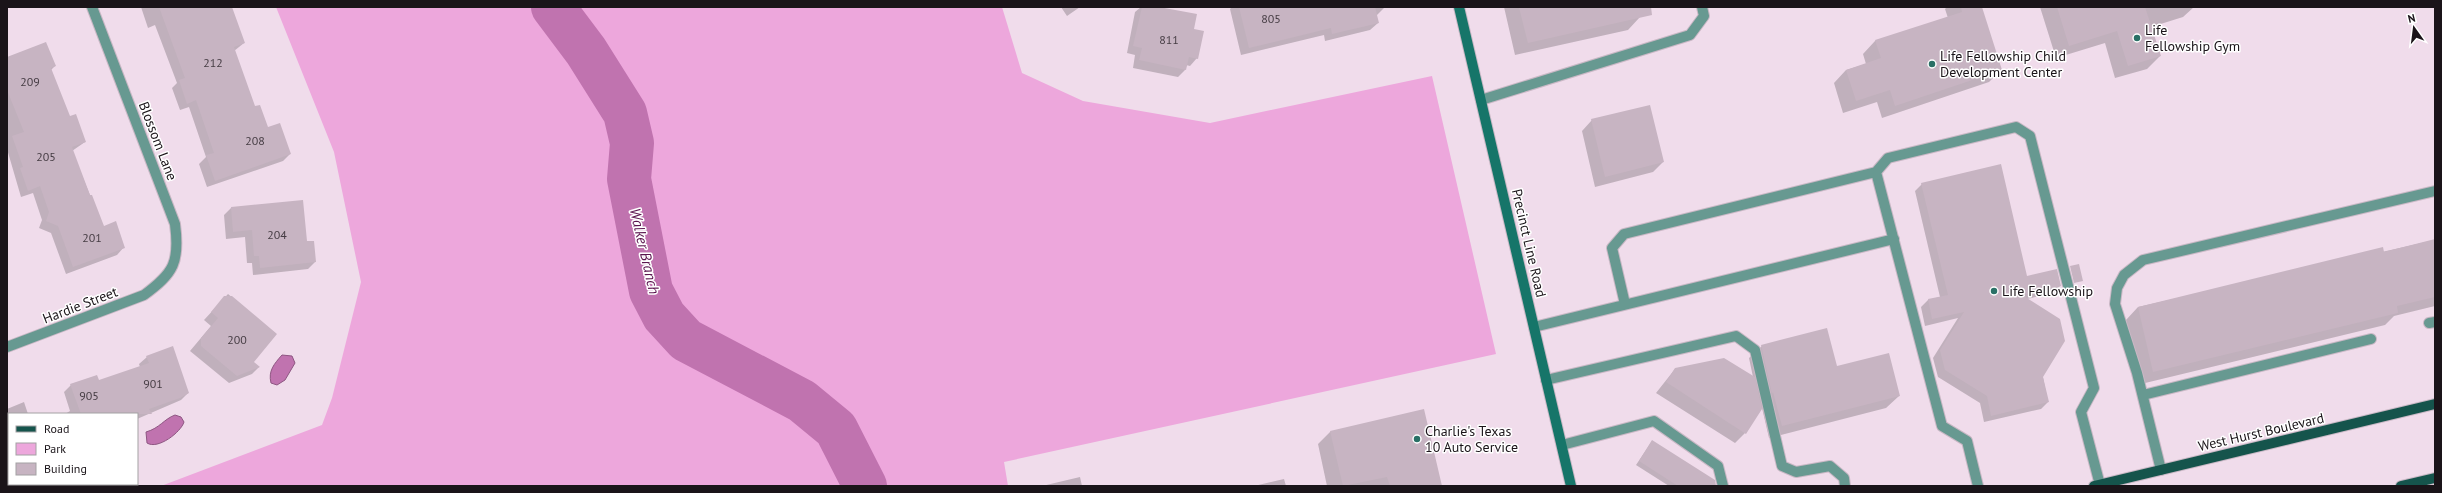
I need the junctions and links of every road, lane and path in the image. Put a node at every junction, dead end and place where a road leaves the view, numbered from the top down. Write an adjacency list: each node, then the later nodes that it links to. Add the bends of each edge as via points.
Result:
1 (92, 7): 8 (street, Blossom Lane, via 175,224 178,247 174,265)
2 (1459, 7): 4 (main road, Precinct Line Road)
3 (1702, 7): 4 (street, via 1704,16 1690,35)
4 (1481, 100): 10 (main road, Precinct Line Road)
5 (1876, 172): 7 (street); 9 (street, via 1624,234 1612,248); 19 (street, via 1888,158 2016,127 2030,136 2094,388 2081,412)
6 (2435, 191): 14 (street, via 2143,260 2124,275 2117,288 2115,304)
7 (1894, 240): 9 (street); 23 (street, via 1942,426 1968,441)
8 (161, 283): 12 (street, Hardie Street, via 144,295)
9 (1625, 304): 10 (street)
10 (1534, 327): 13 (main road, Precinct Line Road)
11 (2371, 339): 14 (street)
12 (7, 347)
13 (1546, 380): 16 (main road, Precinct Line Road); 22 (street, via 1736,336 1755,350 1782,466 1796,472 1830,466 1844,478)
14 (2143, 395): 17 (street)
15 (2435, 404): 17 (main road, West Hurst Boulevard)
16 (1562, 445): 20 (main road, Precinct Line Road); 21 (street, via 1654,421 1718,466)
17 (2161, 470): 19 (main road, West Hurst Boulevard)
18 (2435, 478): 24 (main road)
19 (2097, 485)
20 (1571, 486)
21 (1723, 486)
22 (1846, 486)
23 (1978, 486)
24 (2401, 486)

